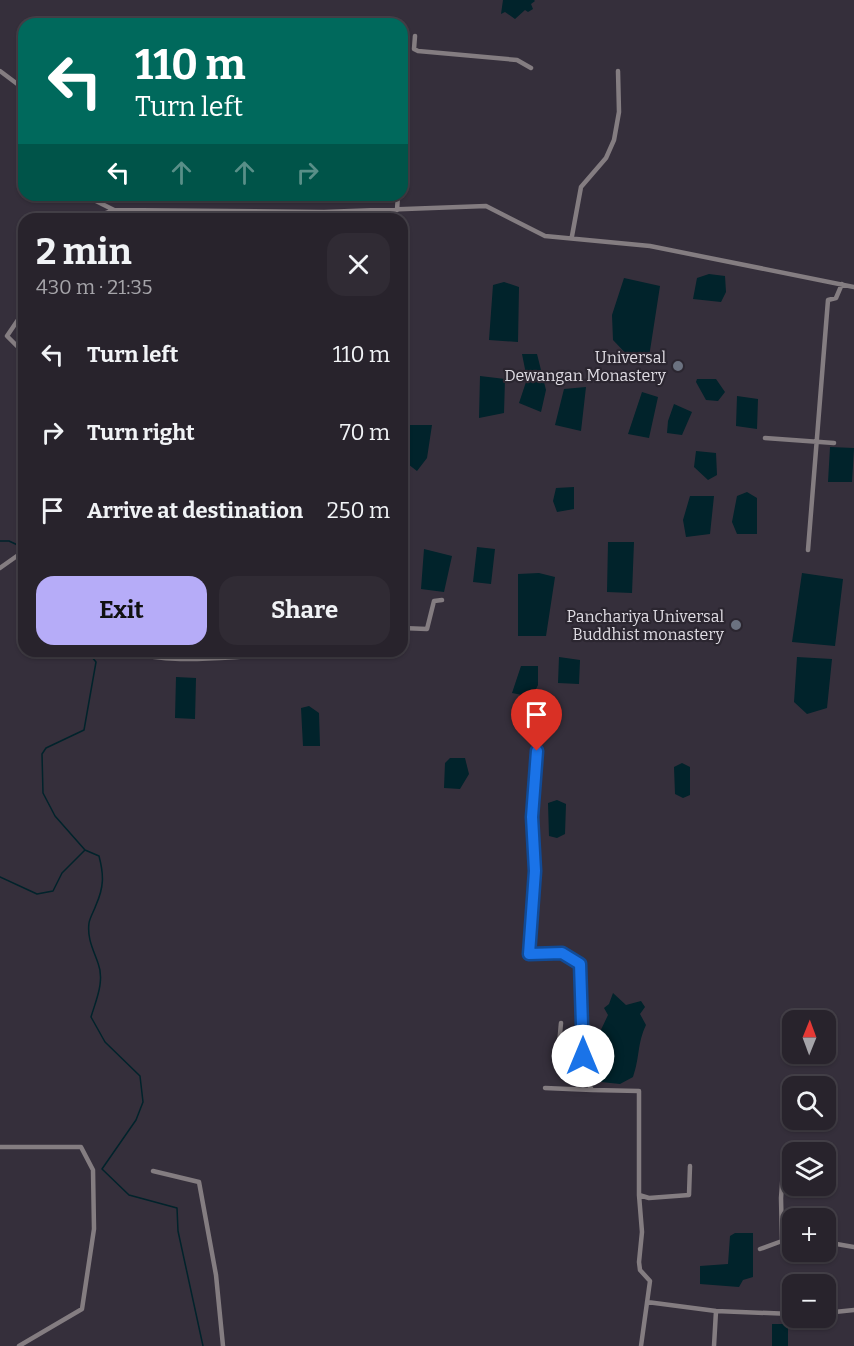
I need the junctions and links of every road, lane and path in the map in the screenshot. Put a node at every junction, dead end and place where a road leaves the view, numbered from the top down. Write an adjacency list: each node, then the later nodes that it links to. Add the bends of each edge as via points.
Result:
1 (415, 36): 2 (street, via 414,49 418,51 517,60)
2 (531, 68)
3 (0, 71): 5 (street)
4 (618, 71): 12 (street, via 619,112 614,140 606,158 581,187)
5 (18, 84)
6 (95, 201): 8 (street)
7 (398, 201): 9 (street)
8 (114, 210): 10 (street); 11 (street)
9 (397, 210): 10 (street); 12 (street, via 486,206 545,236)
10 (372, 211)
11 (106, 213)
12 (572, 236): 13 (street, via 650,246)
13 (842, 284): 14 (street); 18 (street, via 836,298 828,300)
14 (854, 287)
15 (18, 320): 16 (street, via 7,336)
16 (18, 347)
17 (765, 438): 18 (street)
18 (818, 443): 19 (street); 20 (street)
19 (834, 443)
20 (808, 550)
21 (18, 555): 22 (street)
22 (0, 568)
23 (442, 600): 24 (street, via 431,606 428,629)
24 (408, 628)
25 (160, 657): 26 (street, via 198,661)
26 (245, 657)
27 (537, 751): 29 (street, via 529,954 562,953 580,964)
28 (561, 1023): 29 (street, via 558,1056)
29 (583, 1074): 31 (street)
30 (545, 1088): 31 (street)
31 (592, 1090): 36 (street, via 639,1091)
32 (0, 1147): 46 (street, via 81,1147 93,1170 94,1229 82,1309)
33 (690, 1166): 36 (street, via 689,1195)
34 (153, 1171): 47 (street, via 199,1182 216,1275)
35 (782, 1178): 37 (street)
36 (639, 1195): 41 (street, via 639,1262 640,1270 650,1281)
37 (782, 1241): 40 (street)
38 (836, 1244): 39 (street)
39 (854, 1247)
40 (760, 1249)
41 (647, 1302): 43 (street); 48 (street)
42 (854, 1310): 44 (street)
43 (716, 1311): 45 (street); 49 (street)
44 (836, 1312)
45 (782, 1314)
46 (19, 1346)
47 (223, 1346)
48 (641, 1346)
49 (714, 1346)

